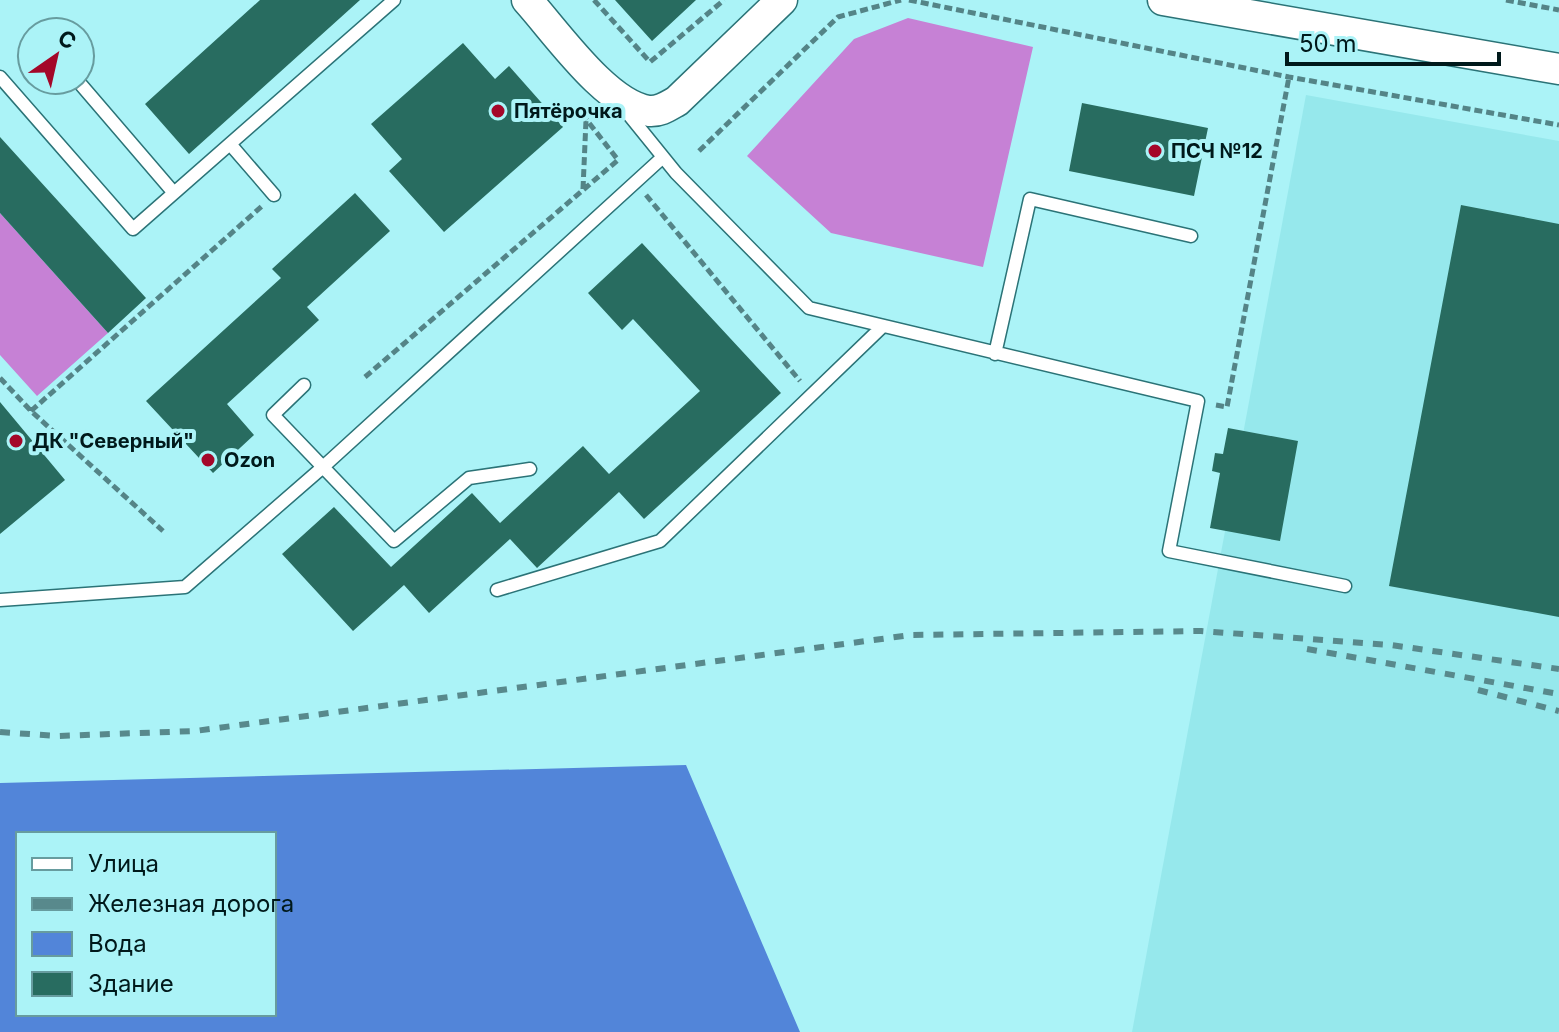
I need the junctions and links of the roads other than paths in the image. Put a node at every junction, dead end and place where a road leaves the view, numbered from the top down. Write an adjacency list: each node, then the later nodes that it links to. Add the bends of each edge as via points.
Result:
1 (394, 0): 9 (lane)
2 (527, 0): 7 (street)
3 (782, 0): 7 (street, via 664,109 650,111)
4 (1163, 0): 5 (street)
5 (1559, 69)
6 (0, 77): 11 (lane, via 133,229)
7 (613, 95): 10 (lane)
8 (91, 96): 11 (lane)
9 (230, 144): 11 (lane); 12 (lane)
10 (663, 157): 14 (lane, via 809,308); 17 (lane)
11 (174, 193)
12 (274, 195)
13 (1191, 236): 15 (lane, via 1030,199)
14 (883, 326): 15 (lane); 20 (lane, via 660,541)
15 (995, 354): 19 (lane, via 1198,401 1169,551)
16 (304, 385): 17 (lane, via 273,415)
17 (323, 467): 18 (lane, via 394,541 469,478); 21 (lane, via 185,587)
18 (530, 469)
19 (1345, 586)
20 (497, 590)
21 (0, 600)

